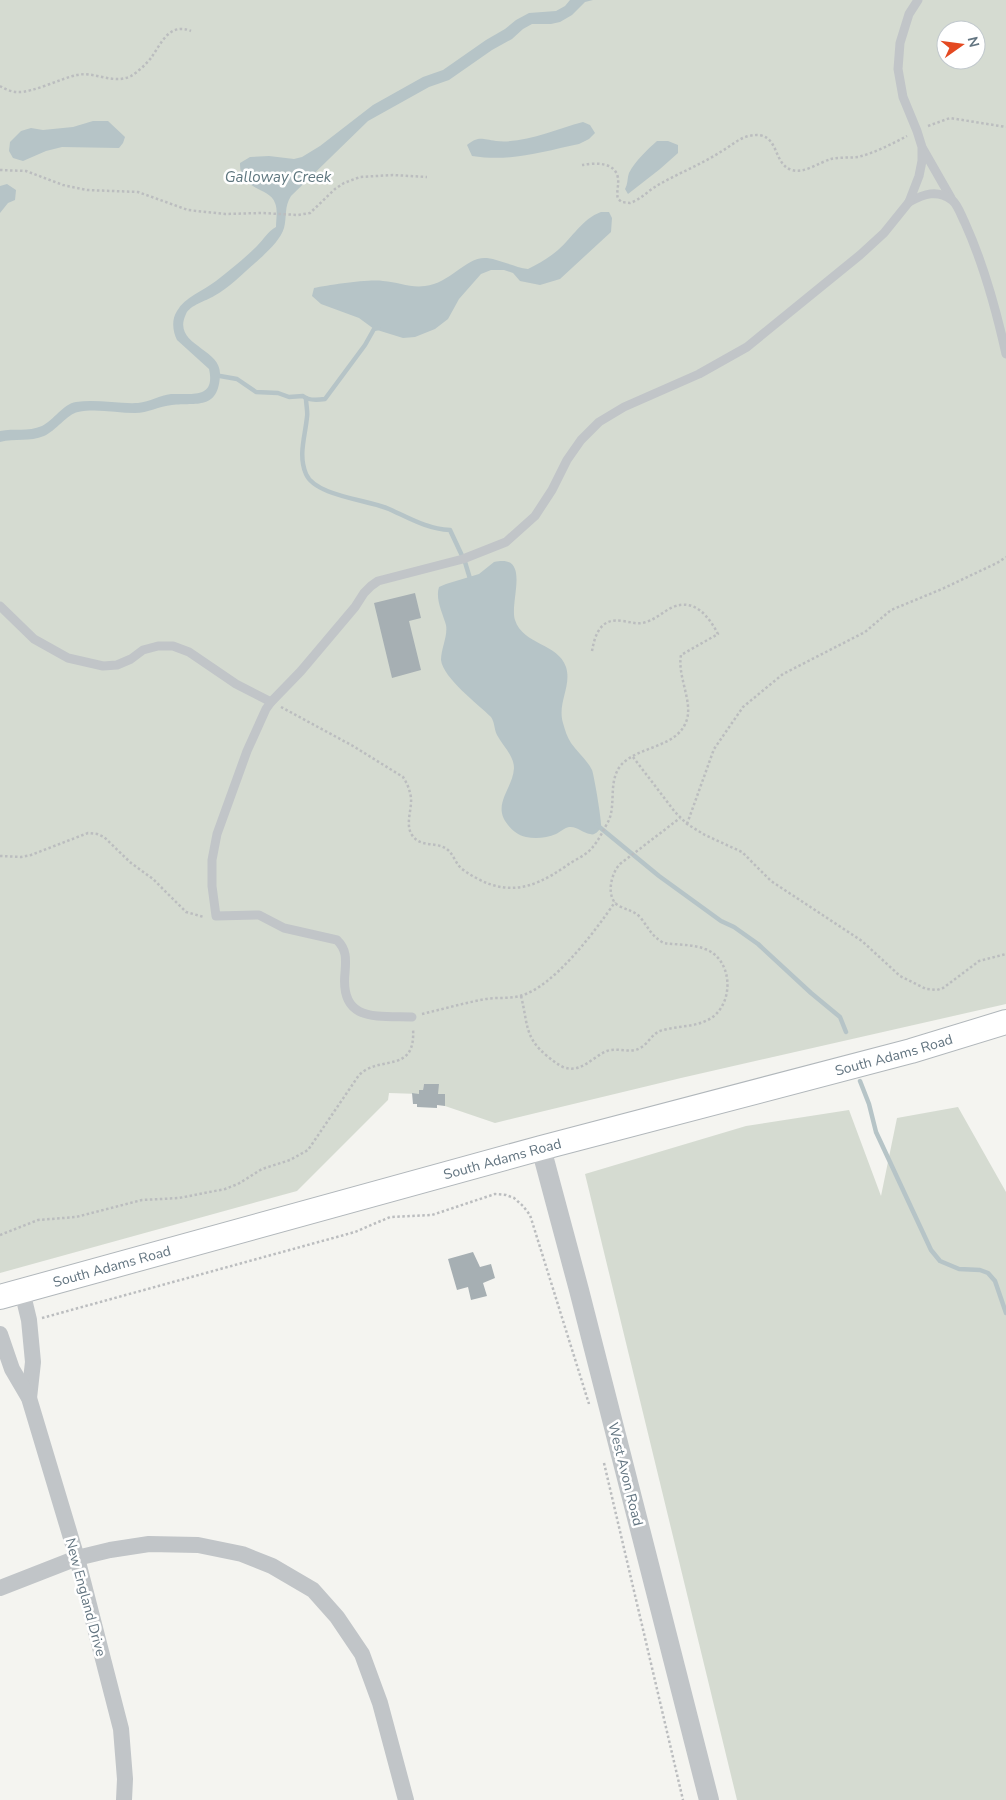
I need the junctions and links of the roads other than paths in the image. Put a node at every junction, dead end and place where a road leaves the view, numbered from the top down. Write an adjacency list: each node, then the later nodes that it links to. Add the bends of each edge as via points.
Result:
1 (918, 0): 2 (lane, via 909,14 900,43 898,69 903,97)
2 (922, 147): 3 (lane); 4 (lane, via 919,176)
3 (953, 201): 4 (lane, via 933,193); 5 (lane, via 972,238 993,297)
4 (909, 202): 7 (lane, via 860,256 748,348 598,422 567,460 536,516 506,542 463,559 378,581 371,586)
5 (1006, 354)
6 (0, 606): 7 (lane, via 34,639 68,658 103,666 117,665 131,660 143,650 173,646 189,652 246,690)
7 (271, 702): 8 (lane, via 247,751 217,834 212,860 216,916 259,915 284,928 337,940 345,950 344,992 352,1007 365,1014)
8 (412, 1017)
9 (1006, 1022): 10 (main road, South Adams Road)
10 (541, 1148): 11 (main road, South Adams Road); 18 (street, West Avon Road)
11 (11, 1294): 13 (street, New England Drive, via 29,1322 33,1362)
12 (0, 1334): 13 (street, New England Drive, via 12,1369)
13 (30, 1398): 14 (street, New England Drive)
14 (77, 1558): 15 (street); 16 (street, New England Drive, via 121,1729); 17 (street, via 149,1544 198,1545 242,1554 272,1566 313,1590 337,1617 362,1654 380,1703)
15 (0, 1588)
16 (124, 1800)
17 (406, 1800)
18 (709, 1800)

